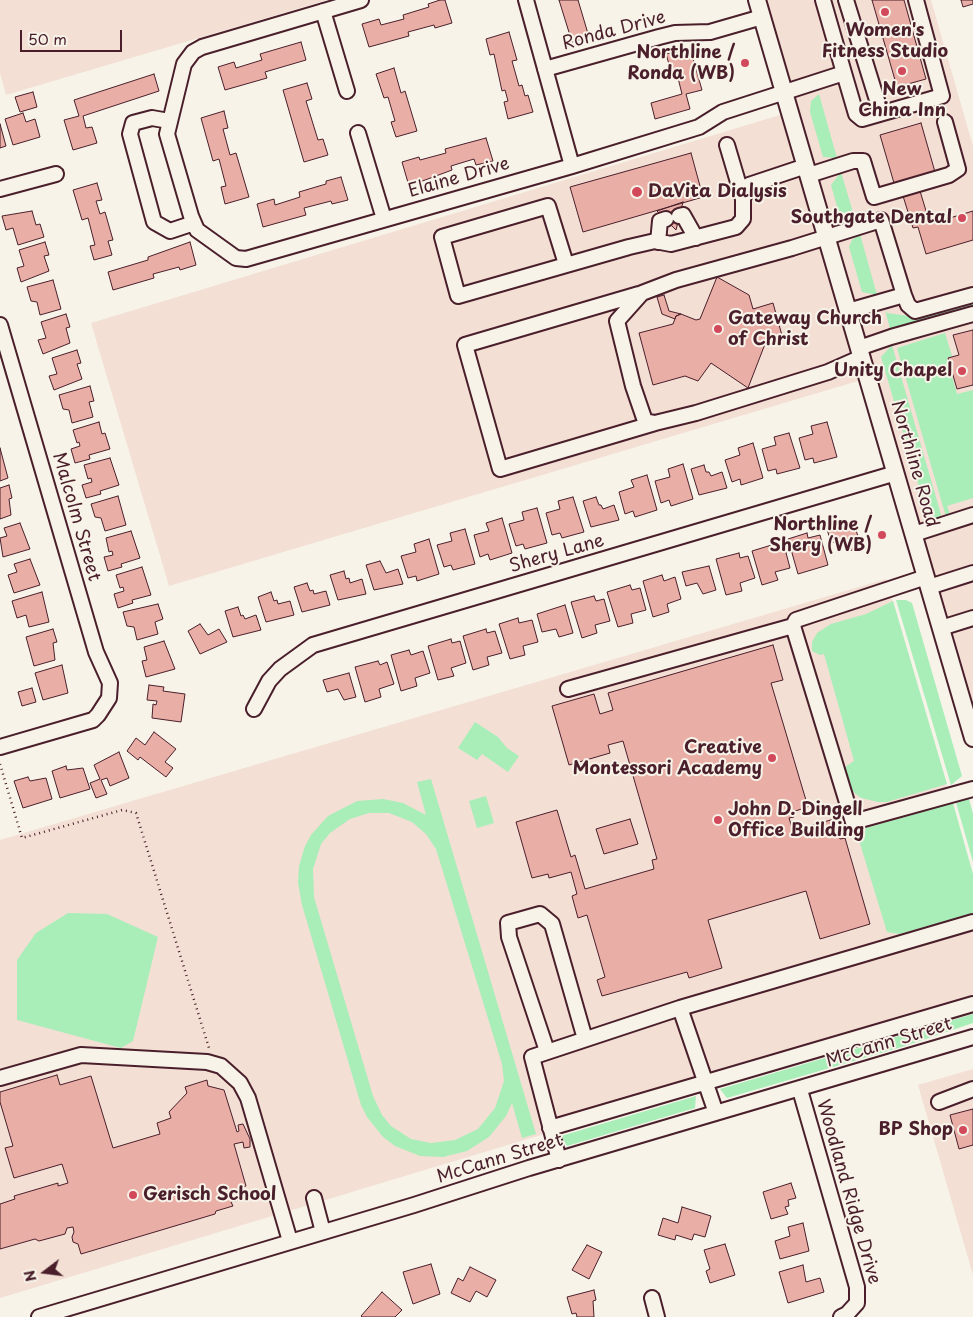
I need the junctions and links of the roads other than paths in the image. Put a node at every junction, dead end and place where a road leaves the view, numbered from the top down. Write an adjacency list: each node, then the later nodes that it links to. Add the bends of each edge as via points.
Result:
1 (361, 0): 7 (street)
2 (526, 0): 9 (street, Ronda Drive)
3 (758, 0): 8 (main road, Northline Road)
4 (823, 0): 10 (street)
5 (846, 0): 13 (street)
6 (916, 0): 13 (street, via 942,96)
7 (323, 11): 11 (street); 14 (street, via 193,52 182,69)
8 (762, 17): 9 (street, Ronda Drive, via 710,32 659,36); 12 (main road, Northline Road)
9 (545, 69): 18 (street)
10 (844, 73): 12 (street, Elaine Drive); 13 (street, via 856,114 862,119)
11 (346, 91)
12 (784, 92): 18 (street, Elaine Drive, via 723,112 699,127); 19 (main road, Northline Road)
13 (881, 114)
14 (169, 121): 24 (street, Elaine Drive, via 167,134); 24 (street, via 152,118 133,123 130,134 154,222 170,231)
15 (945, 122): 19 (street, via 958,169 949,176 874,197 863,161)
16 (358, 133): 23 (street)
17 (727, 146): 22 (street)
18 (572, 166): 23 (street, Elaine Drive)
19 (808, 170): 22 (street, via 749,185); 25 (main road, Northline Road)
20 (56, 174): 21 (street)
21 (0, 189)
22 (743, 199): 26 (street, via 743,219 736,227)
23 (384, 219): 24 (street, Elaine Drive, via 246,259 227,252 197,230)
24 (194, 223)
25 (827, 236): 29 (street); 30 (street, via 881,220); 32 (main road, Northline Road)
26 (696, 238): 27 (street, via 671,244); 27 (street, via 683,215 660,221)
27 (658, 242): 28 (street)
28 (566, 264): 28 (street, via 458,296 442,237 548,206)
29 (642, 293): 37 (street, via 617,321 642,412 645,420); 37 (street, via 466,345 500,469)
30 (904, 295): 31 (street, via 915,311); 32 (street)
31 (973, 295)
32 (848, 311): 35 (main road, Northline Road)
33 (973, 314): 35 (street, via 891,336)
34 (0, 325): 36 (street, Malcolm Street)
35 (860, 353): 37 (street, via 818,375); 38 (main road, Northline Road)
36 (6, 369): 50 (street, Malcolm Street, via 96,652 110,682 109,698 98,716 84,724)
37 (654, 423)
38 (896, 473): 40 (main road, Northline Road); 48 (street, Shery Lane, via 313,645 280,668)
39 (973, 515): 40 (street)
40 (914, 534): 42 (main road, Northline Road)
41 (973, 573): 42 (street)
42 (928, 582): 44 (street, via 796,620); 45 (main road, Northline Road)
43 (973, 618): 45 (street)
44 (793, 626): 46 (street); 51 (street, via 853,822)
45 (941, 628): 47 (main road, Northline Road)
46 (568, 688)
47 (968, 705): 49 (main road, Northline Road)
48 (254, 709)
49 (973, 738)
50 (0, 747)
51 (973, 789)
52 (973, 922): 54 (street)
53 (973, 1004): 59 (street)
54 (680, 1008): 56 (street); 59 (street)
55 (973, 1038): 61 (street, McCann Street)
56 (585, 1039): 57 (street); 57 (street, via 552,924 540,914 508,923 509,938)
57 (547, 1051): 64 (street, via 532,1056 532,1062)
58 (0, 1078): 68 (street, via 81,1055 227,1064 248,1098)
59 (706, 1082): 63 (street); 64 (street)
60 (973, 1089): 62 (street)
61 (800, 1090): 63 (street, McCann Street); 72 (street, Woodland Ridge Drive, via 857,1287 857,1304)
62 (939, 1102)
63 (716, 1113): 65 (street, McCann Street)
64 (550, 1128): 65 (street)
65 (559, 1160): 67 (street, McCann Street)
66 (314, 1198): 67 (street)
67 (323, 1232): 68 (street, McCann Street)
68 (290, 1242): 70 (street, McCann Street)
69 (652, 1298): 71 (street)
70 (40, 1317)
71 (657, 1317)
72 (841, 1317)

